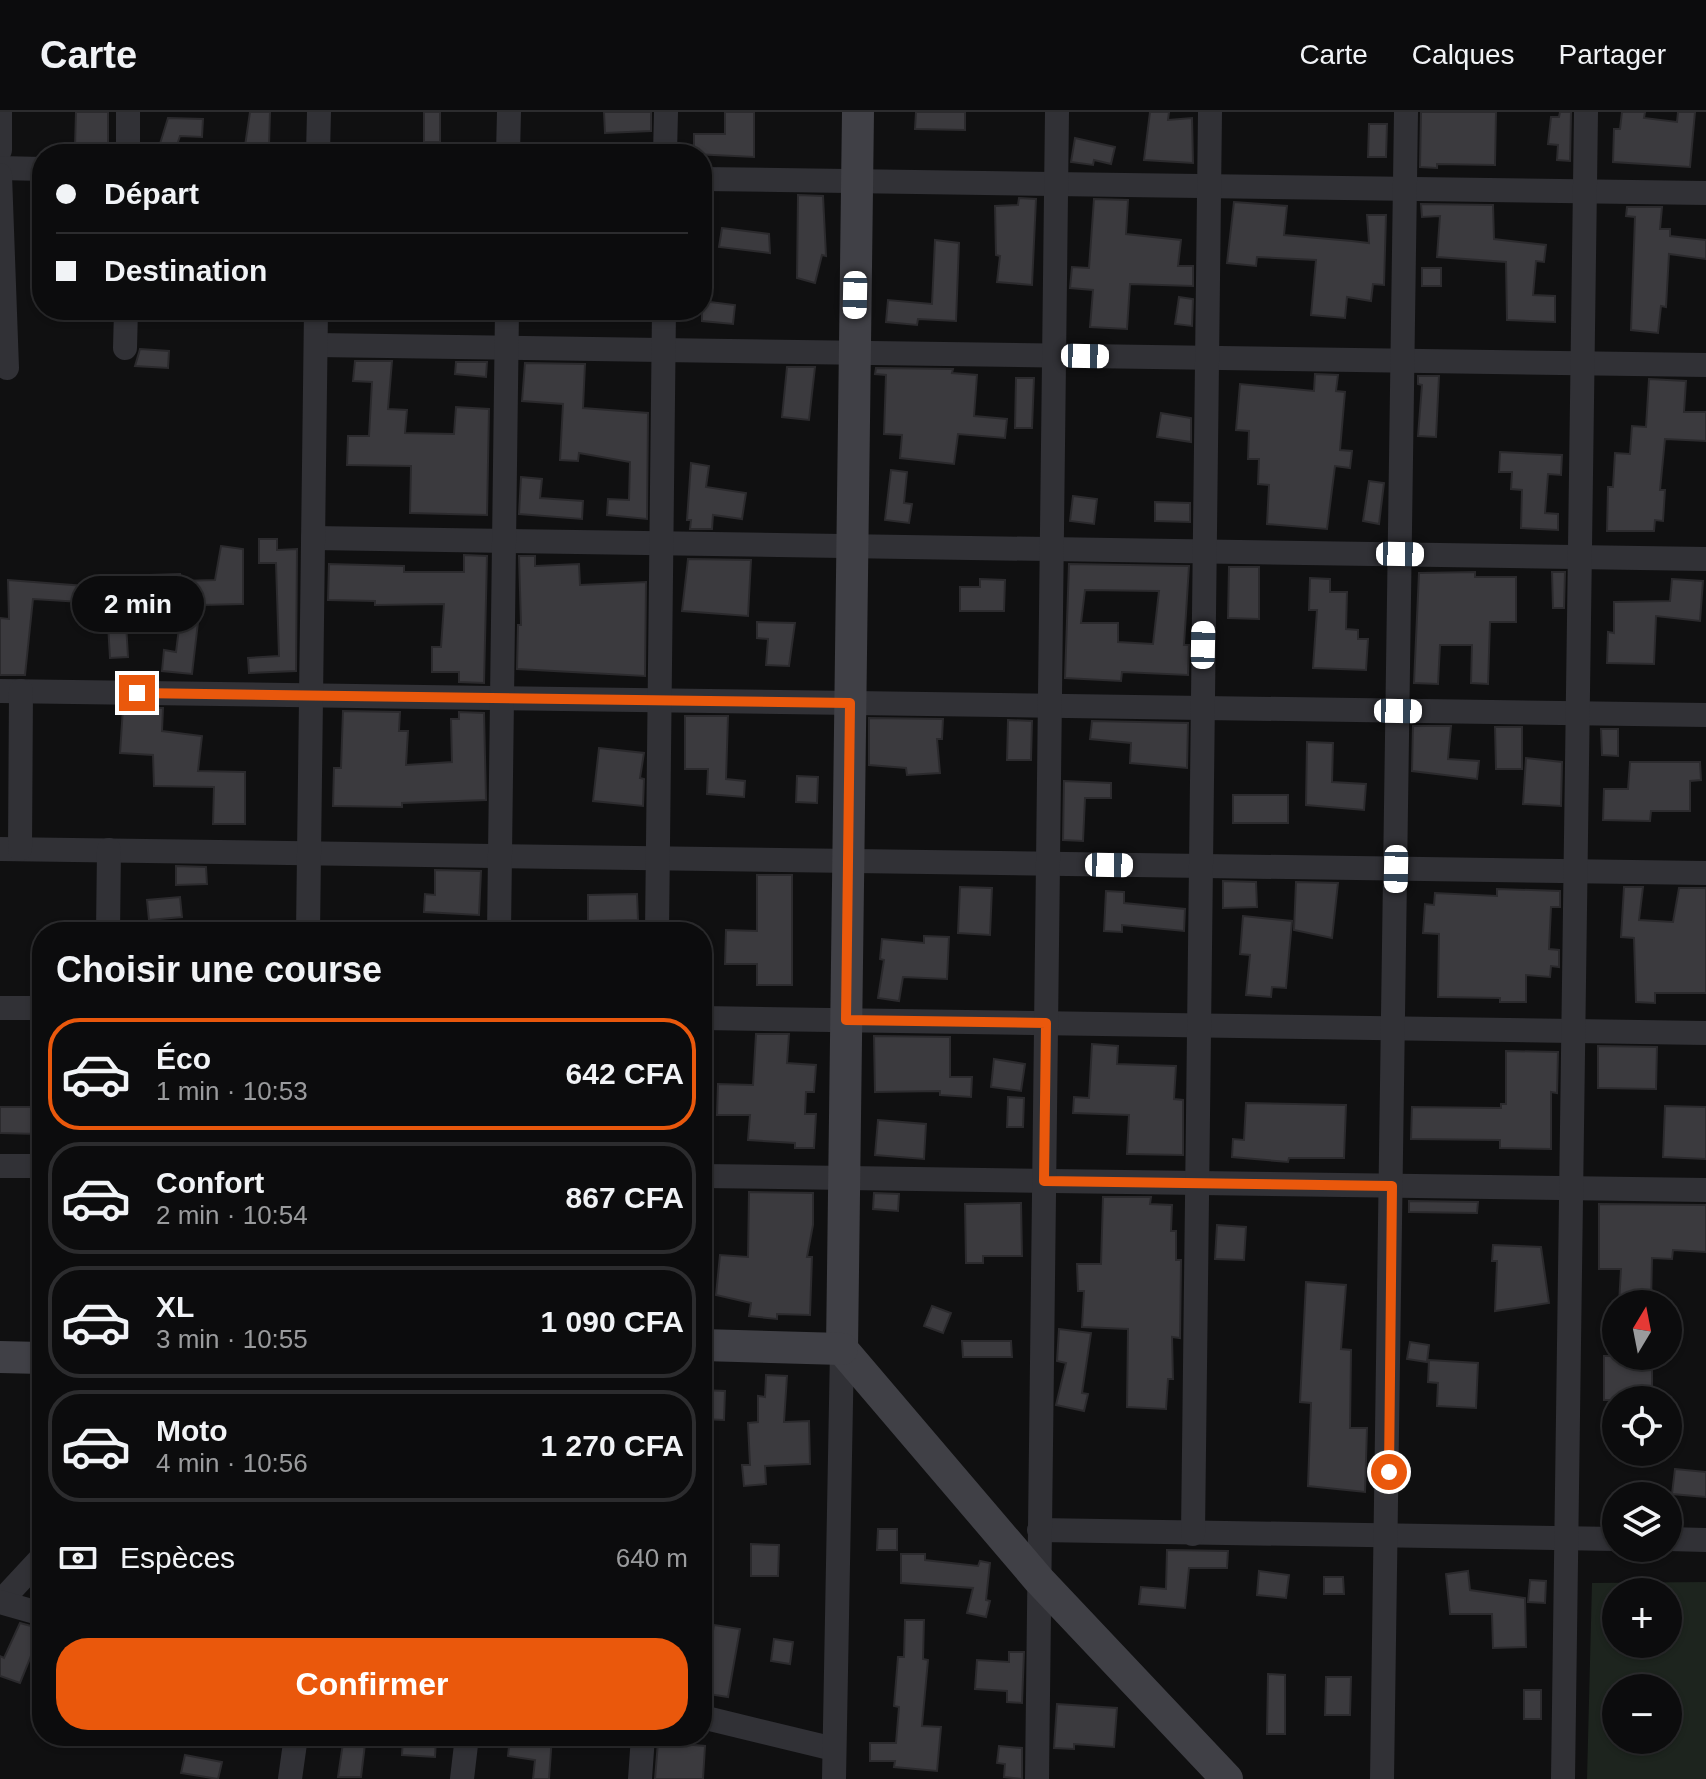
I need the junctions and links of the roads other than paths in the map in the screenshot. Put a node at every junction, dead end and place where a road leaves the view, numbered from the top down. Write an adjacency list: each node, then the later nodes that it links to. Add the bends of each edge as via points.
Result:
1 (0, 112): 15 (street)
2 (128, 112): 11 (street)
3 (319, 112): 12 (street)
4 (509, 112): 13 (street)
5 (666, 112): 14 (street)
6 (858, 112): 20 (main road)
7 (1057, 112): 21 (street)
8 (1210, 112): 22 (street)
9 (1406, 112): 23 (street)
10 (1586, 112): 24 (street)
11 (128, 144)
12 (318, 144)
13 (508, 144)
14 (665, 144)
15 (0, 150)
16 (0, 168): 17 (street)
17 (32, 169)
18 (0, 175): 40 (street)
19 (712, 179): 20 (street)
20 (857, 181): 21 (street); 34 (main road)
21 (1056, 184): 22 (street); 35 (street)
22 (1209, 186): 23 (street); 36 (street)
23 (1405, 189): 24 (street); 37 (street)
24 (1585, 191): 25 (street); 38 (street)
25 (1706, 193)
26 (126, 320): 32 (street)
27 (316, 320): 30 (street)
28 (507, 320): 31 (street)
29 (664, 320): 33 (street)
30 (316, 345): 31 (street); 41 (street)
31 (506, 347): 33 (street); 42 (street)
32 (125, 348)
33 (663, 350): 34 (street); 43 (street)
34 (855, 352): 35 (street); 44 (main road)
35 (1054, 355): 36 (street); 45 (street)
36 (1207, 358): 37 (street); 46 (street)
37 (1403, 360): 38 (street); 47 (street)
38 (1583, 363): 39 (street); 48 (street)
39 (1706, 365)
40 (7, 368)
41 (313, 538): 42 (street); 51 (street)
42 (504, 541): 43 (street); 52 (street)
43 (661, 543): 44 (street); 53 (street)
44 (852, 547): 45 (street); 54 (main road)
45 (1052, 549): 46 (street); 55 (street)
46 (1204, 551): 47 (street); 56 (street)
47 (1400, 554): 48 (street); 57 (street)
48 (1580, 557): 49 (street); 58 (street)
49 (1706, 559)
50 (11, 691): 51 (street); 60 (street)
51 (312, 695): 52 (street); 62 (street)
52 (502, 698): 53 (street); 63 (street)
53 (659, 700): 54 (street); 64 (street)
54 (850, 703): 55 (street); 65 (main road)
55 (1050, 706): 56 (street); 66 (street)
56 (1202, 708): 57 (street); 67 (street)
57 (1398, 711): 58 (street); 68 (street)
58 (1578, 714): 59 (street); 69 (street)
59 (1706, 715)
60 (10, 849): 61 (street)
61 (109, 850): 62 (street); 71 (street)
62 (309, 853): 63 (street); 72 (street)
63 (500, 856): 64 (street); 73 (street)
64 (658, 858): 65 (street); 74 (street)
65 (848, 861): 66 (street); 78 (main road)
66 (1048, 864): 67 (street); 79 (street)
67 (1200, 866): 68 (street); 80 (street)
68 (1396, 869): 69 (street); 81 (street)
69 (1576, 872): 70 (street); 82 (street)
70 (1706, 873)
71 (108, 922)
72 (308, 922)
73 (499, 922)
74 (657, 922)
75 (0, 1008): 76 (street)
76 (32, 1008)
77 (712, 1018): 78 (street)
78 (846, 1020): 79 (street); 87 (main road)
79 (1046, 1023): 80 (street); 88 (street)
80 (1198, 1025): 81 (street); 89 (street)
81 (1394, 1028): 82 (street); 90 (street)
82 (1574, 1031): 83 (street); 91 (street)
83 (1706, 1033)
84 (0, 1166): 85 (street)
85 (32, 1166)
86 (712, 1176): 87 (street)
87 (844, 1178): 88 (street); 94 (main road)
88 (1044, 1181): 89 (street); 97 (street)
89 (1196, 1183): 90 (street); 98 (street)
90 (1392, 1186): 91 (street); 99 (street)
91 (1571, 1188): 92 (street); 100 (street)
92 (1706, 1190)
93 (712, 1345): 94 (main road)
94 (842, 1349): 105 (main road); 112 (street)
95 (0, 1357): 96 (main road)
96 (32, 1358)
97 (1039, 1530): 98 (street); 105 (street)
98 (1193, 1534): 99 (street)
99 (1388, 1535): 100 (street); 119 (street)
100 (1567, 1538): 101 (street); 120 (street)
101 (1602, 1539)
102 (1682, 1539): 103 (street)
103 (1706, 1540)
104 (32, 1568): 106 (street)
105 (1039, 1580): 113 (main road); 118 (street)
106 (0, 1602): 107 (street)
107 (32, 1611)
108 (712, 1719): 112 (street)
109 (295, 1746): 114 (street)
110 (466, 1746): 115 (street)
111 (642, 1746): 116 (street)
112 (834, 1749): 117 (street)
113 (1222, 1777)
114 (290, 1779)
115 (462, 1779)
116 (640, 1779)
117 (834, 1779)
118 (1037, 1779)
119 (1382, 1779)
120 (1563, 1779)

